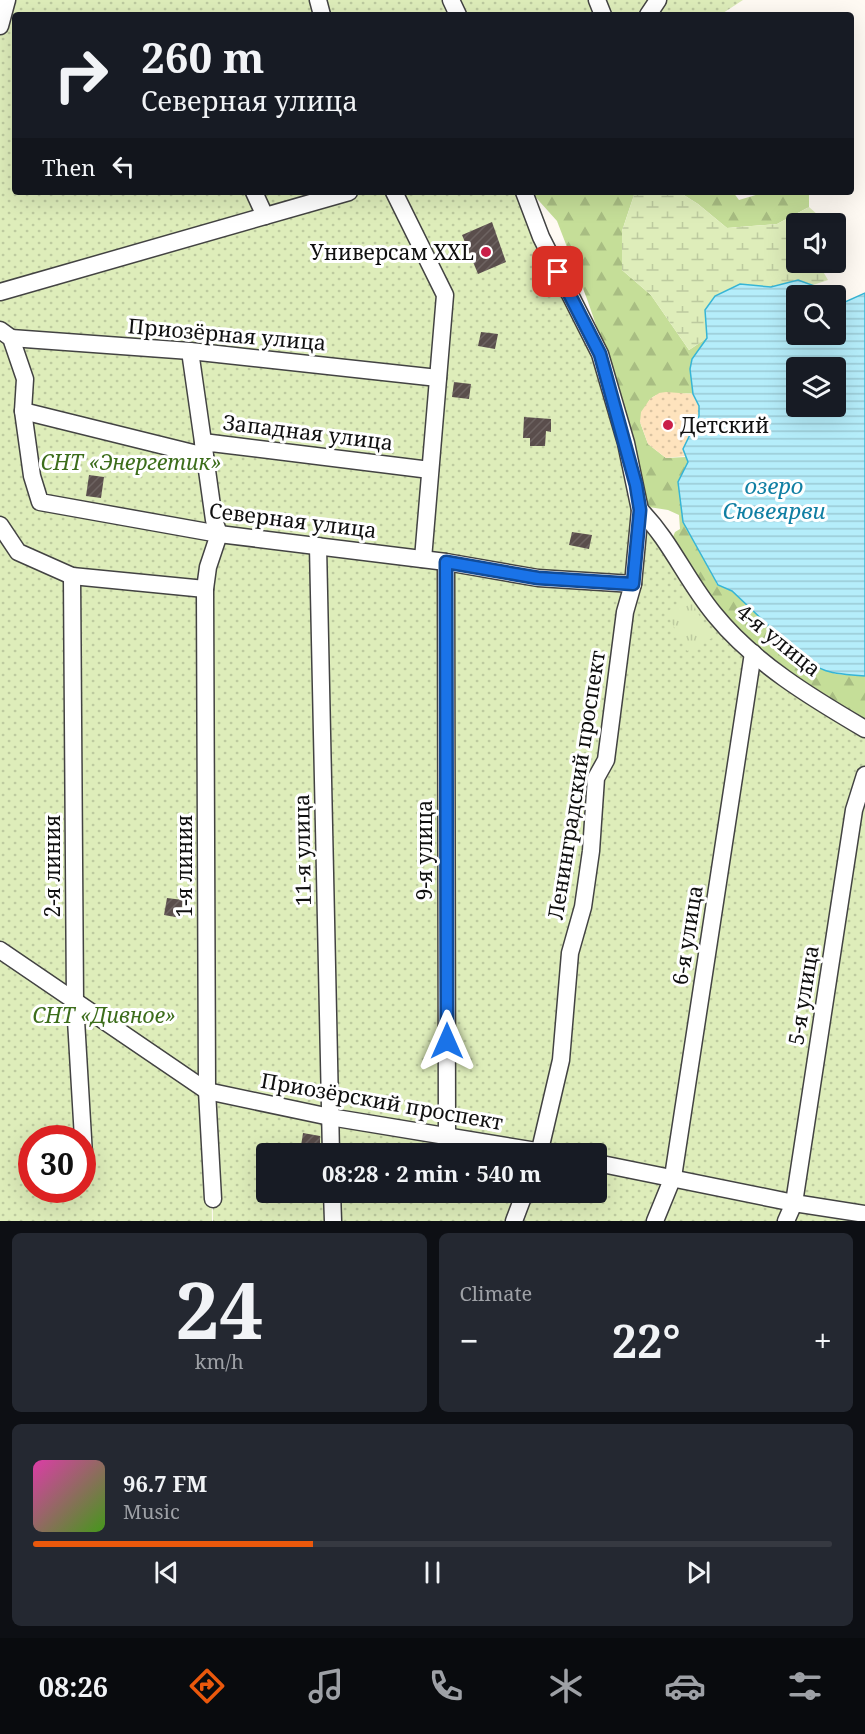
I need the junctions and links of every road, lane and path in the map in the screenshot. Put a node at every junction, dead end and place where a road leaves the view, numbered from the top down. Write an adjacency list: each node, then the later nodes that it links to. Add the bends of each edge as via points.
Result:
1 (7, 0): 2 (street)
2 (0, 26)
3 (255, 195): 7 (street)
4 (339, 195): 7 (street)
5 (395, 195): 11 (street, via 445,295)
6 (525, 195): 15 (street, Ленинградский проспект, via 541,237 600,354 626,443)
7 (265, 216): 8 (street)
8 (0, 292)
9 (6, 334): 10 (street, Приозёрная улица); 12 (street, via 25,379)
10 (190, 351): 11 (street, Приозёрная улица); 13 (street)
11 (438, 378): 14 (street)
12 (23, 411): 13 (street, Западная улица); 17 (street, Северная улица, via 32,476 40,502)
13 (204, 449): 14 (street, Западная улица); 17 (street)
14 (430, 470): 19 (street)
15 (640, 510): 22 (street, Ленинградский проспект); 24 (street, 4-я улица, via 657,527 714,615)
16 (0, 525): 21 (street, via 18,552)
17 (219, 534): 18 (street, Северная улица); 23 (street, 1-я линия)
18 (318, 546): 19 (street, Северная улица); 30 (street, 11-я улица)
19 (423, 559): 20 (street, Северная улица)
20 (446, 562): 22 (street, Северная улица, via 538,578); 32 (street, 9-я улица)
21 (72, 576): 23 (street); 28 (street, 2-я линия)
22 (633, 584): 35 (street, Ленинградский проспект, via 625,612 606,760 596,778 591,851 583,907 570,953 561,1060)
23 (205, 589): 29 (street, 1-я линия)
24 (753, 653): 25 (street, 4-я улица); 37 (street, 6-я улица)
25 (865, 729)
26 (865, 775): 41 (street, 5-я улица, via 854,810)
27 (0, 950): 28 (street)
28 (75, 1003): 29 (street); 31 (street, 2-я линия)
29 (207, 1091): 30 (street, Приозёрский проспект); 38 (street, 1-я линия)
30 (330, 1117): 32 (street, Приозёрский проспект); 33 (street, 11-я улица)
31 (82, 1125)
32 (447, 1137): 34 (street, Приозёрский проспект)
33 (331, 1143)
34 (483, 1143)
35 (545, 1143)
36 (607, 1165): 37 (street)
37 (673, 1177): 41 (street); 45 (street, 6-я улица)
38 (213, 1199)
39 (332, 1203): 43 (street)
40 (521, 1203): 44 (street)
41 (794, 1203): 42 (street); 46 (street, 5-я улица)
42 (865, 1214)
43 (333, 1221)
44 (514, 1221)
45 (655, 1221)
46 (786, 1221)

